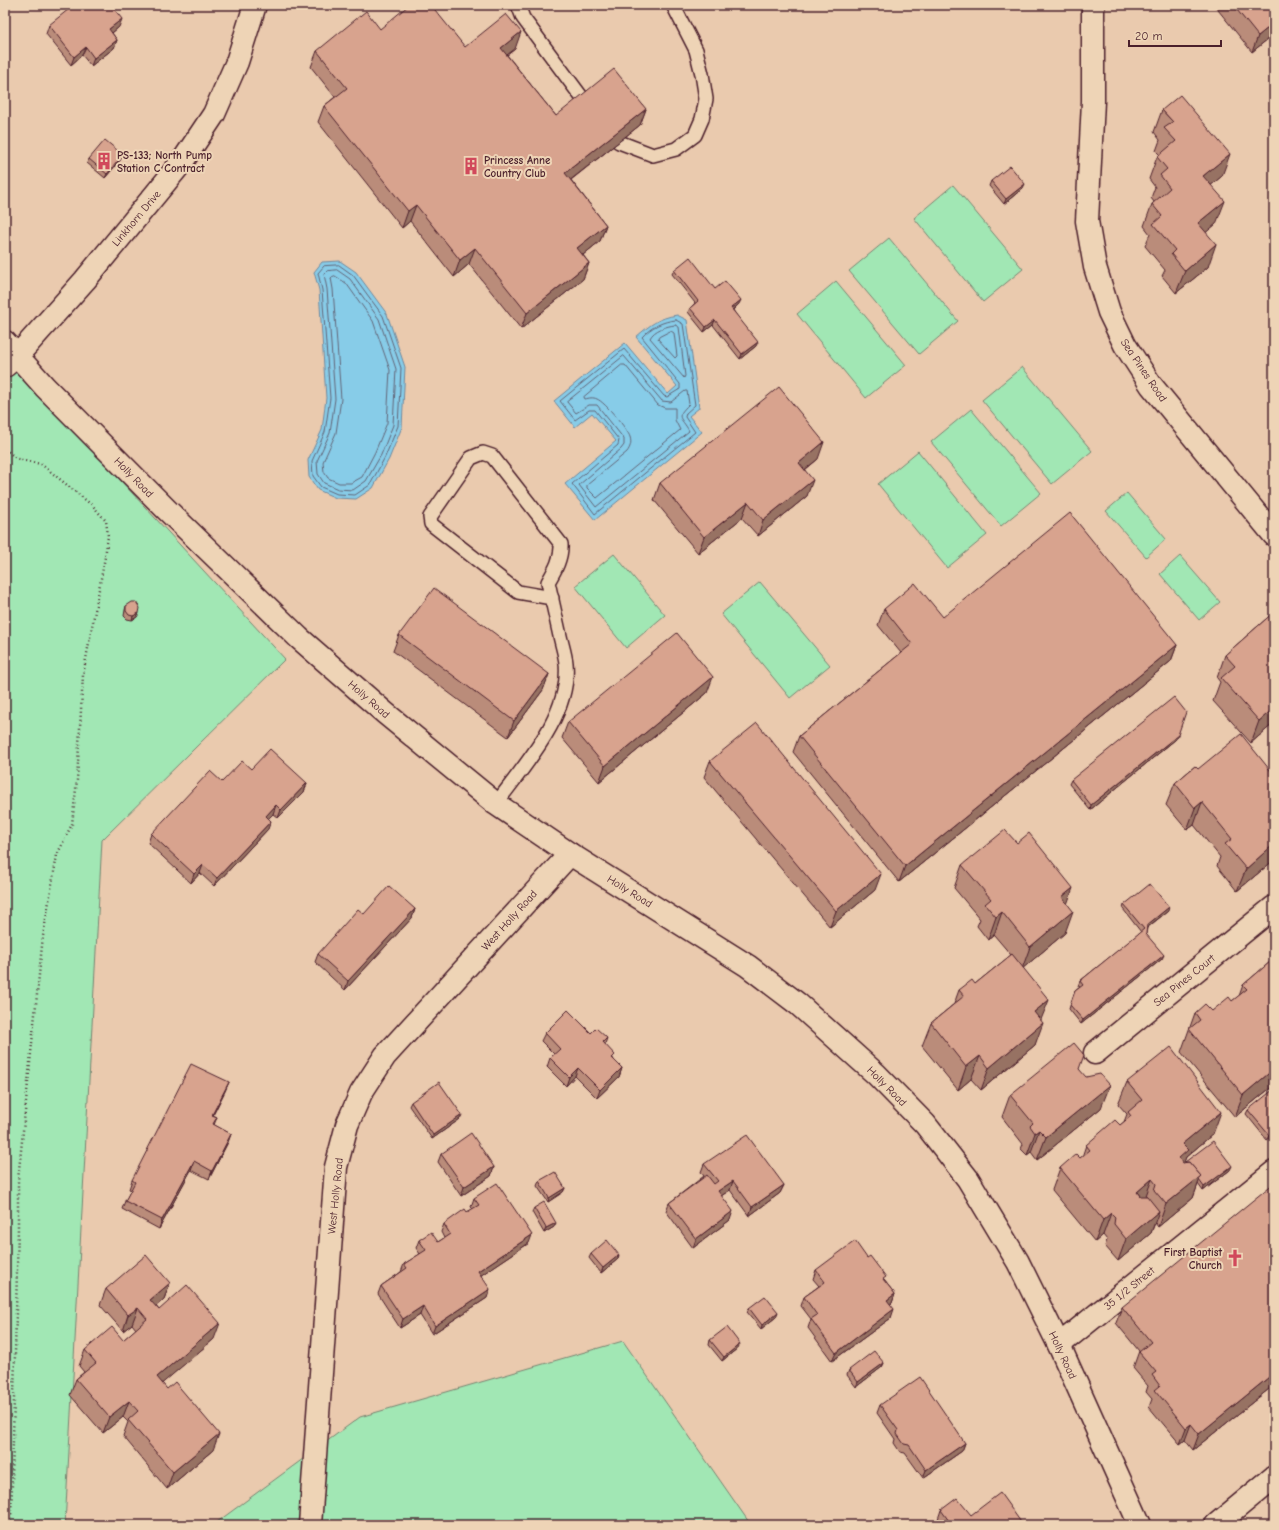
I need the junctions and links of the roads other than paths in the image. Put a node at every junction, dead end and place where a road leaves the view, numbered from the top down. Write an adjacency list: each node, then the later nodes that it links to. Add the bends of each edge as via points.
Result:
1 (255, 5): 7 (street, Linkhorn Drive, via 238,62 214,114 182,162 85,280)
2 (518, 5): 5 (lane, via 524,18)
3 (673, 5): 6 (lane, via 696,50 706,99 702,119 695,135 676,149 653,154)
4 (1093, 5): 8 (street, Sea Pines Road, via 1093,101 1087,221 1095,267 1109,312 1125,345 1151,385)
5 (586, 103)
6 (619, 142)
7 (9, 355): 10 (street, Holly Road, via 51,392 166,509 299,638 385,714)
8 (1274, 534)
9 (552, 598): 9 (lane, via 548,582 562,552 560,544 492,456 483,453 471,458 430,517 431,524 518,592); 10 (lane, via 566,662 565,691 545,736)
10 (496, 804): 11 (street, Holly Road)
11 (570, 854): 15 (street, Holly Road, via 748,966 798,1004 876,1074 925,1124 968,1179 1018,1262); 17 (street, West Holly Road, via 385,1056 361,1093 347,1125 336,1167)
12 (1274, 907): 13 (street, Sea Pines Court)
13 (1095, 1053)
14 (1274, 1172): 15 (street, 35 1/2 Street)
15 (1059, 1345): 18 (street, Holly Road)
16 (1274, 1477): 19 (street)
17 (310, 1525)
18 (1140, 1525)
19 (1216, 1525)

